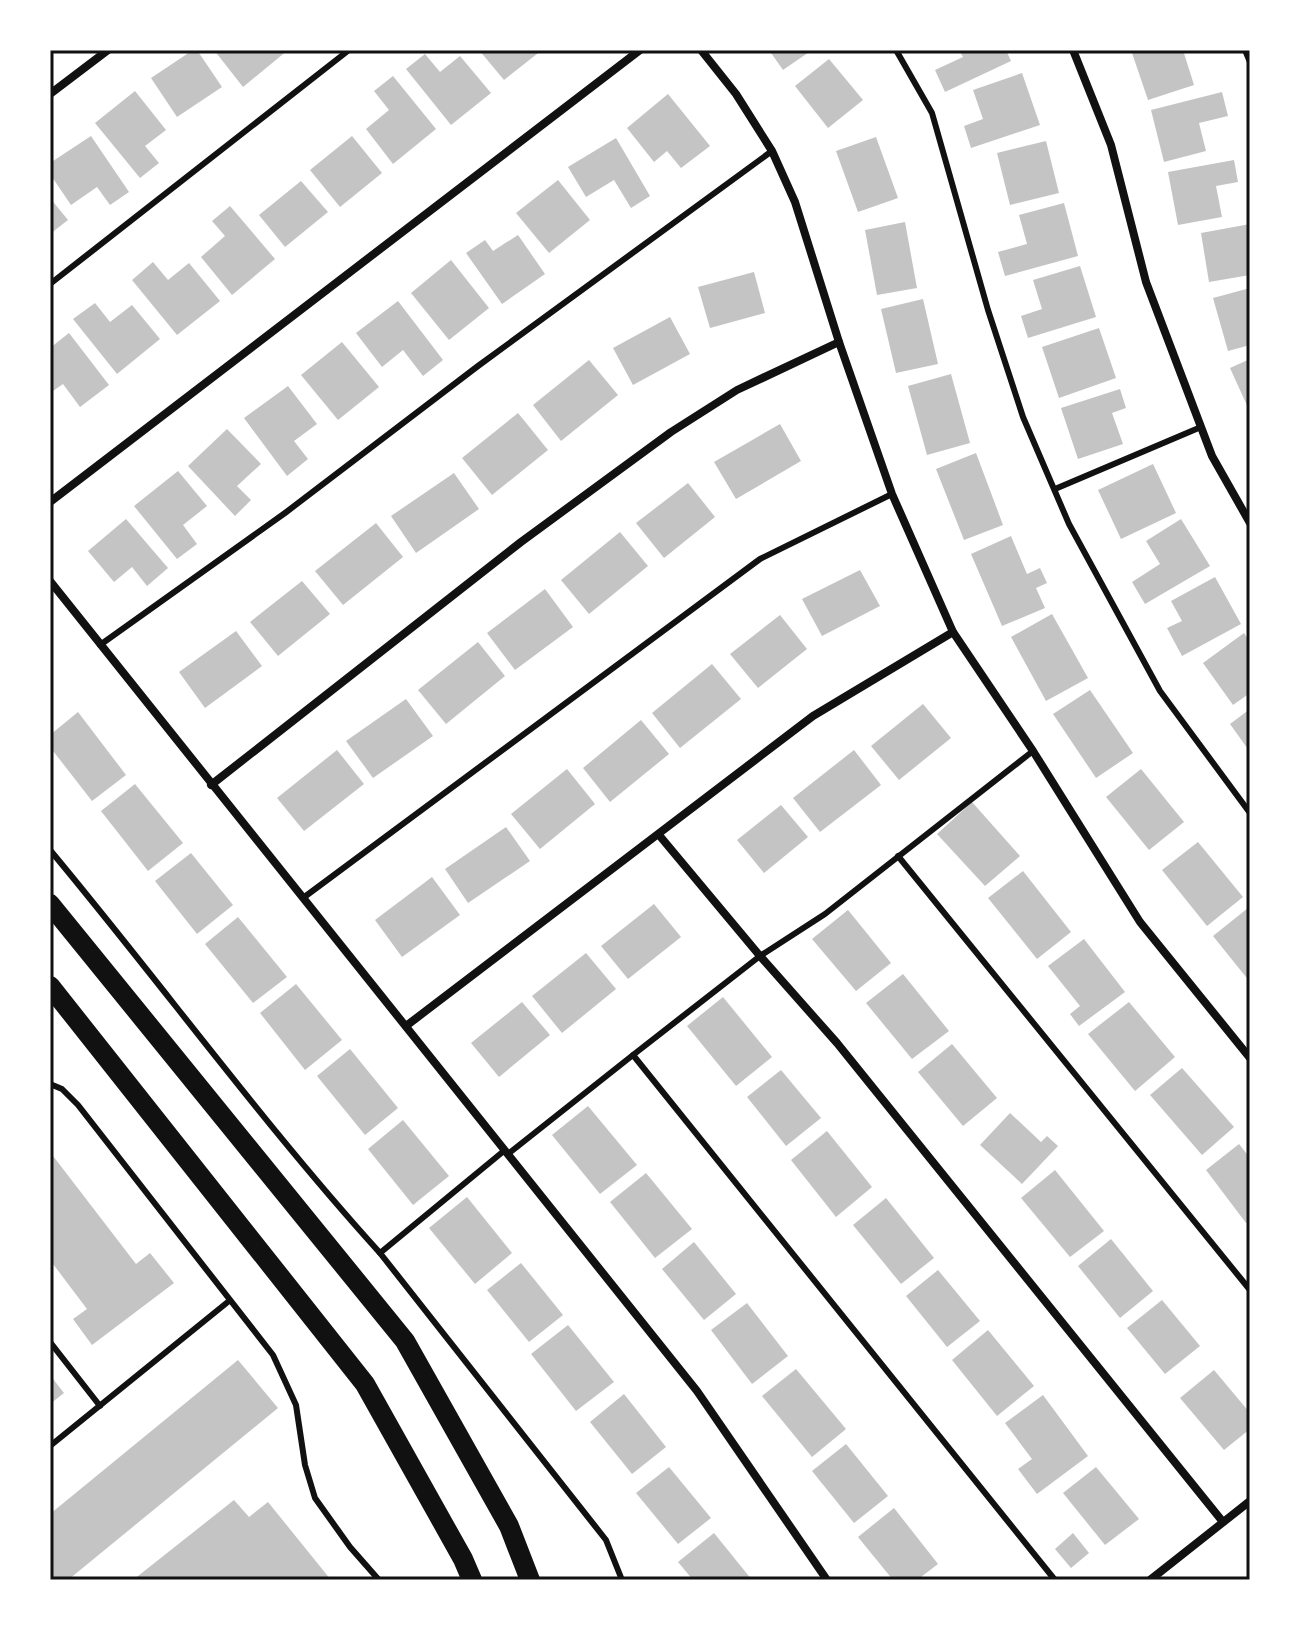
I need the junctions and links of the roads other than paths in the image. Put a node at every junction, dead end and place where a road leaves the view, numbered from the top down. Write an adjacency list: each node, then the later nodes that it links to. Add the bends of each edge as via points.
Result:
1 (108, 50): 9 (street)
2 (349, 50): 11 (lane)
3 (640, 50): 16 (street)
4 (701, 50): 10 (street)
5 (896, 50): 14 (lane, via 932,113 1023,417)
6 (1073, 50): 13 (street, via 1111,145 1146,282)
7 (1245, 50): 8 (lane)
8 (1250, 62)
9 (50, 94)
10 (772, 151): 12 (street, via 795,202); 20 (lane)
11 (50, 284)
12 (839, 342): 15 (street); 22 (street, via 737,390 671,432 521,542)
13 (1201, 427): 14 (lane); 17 (street)
14 (1055, 489): 23 (lane, via 1160,691)
15 (892, 494): 19 (street); 27 (lane, via 760,559)
16 (50, 502)
17 (1250, 523)
18 (50, 581): 20 (street)
19 (953, 632): 21 (street); 24 (street, via 813,716)
20 (100, 645): 22 (street)
21 (1033, 751): 26 (lane); 33 (street, via 1140,922)
22 (211, 785): 27 (street)
23 (1250, 813)
24 (659, 835): 29 (street); 31 (street)
25 (50, 850): 36 (lane, via 264,1118)
26 (898, 856): 29 (lane, via 825,914); 37 (lane)
27 (303, 898): 31 (street)
28 (50, 904): 46 (main road, via 405,1341 509,1526)
29 (760, 956): 32 (lane); 43 (street, via 837,1043)
30 (50, 986): 45 (main road, via 365,1384)
31 (406, 1026): 35 (street)
32 (633, 1055): 35 (lane); 49 (lane)
33 (1250, 1058)
34 (50, 1084): 38 (lane, via 78,1105)
35 (506, 1152): 36 (lane); 48 (street, via 697,1391)
36 (380, 1253): 47 (lane, via 606,1540)
37 (1250, 1290)
38 (229, 1301): 40 (lane); 44 (lane, via 273,1355 296,1405 315,1498)
39 (50, 1342): 40 (lane)
40 (100, 1406): 41 (lane)
41 (50, 1446)
42 (1250, 1501): 43 (street)
43 (1223, 1522): 50 (street)
44 (379, 1580)
45 (472, 1580)
46 (530, 1580)
47 (622, 1580)
48 (827, 1580)
49 (1055, 1580)
50 (1150, 1580)

